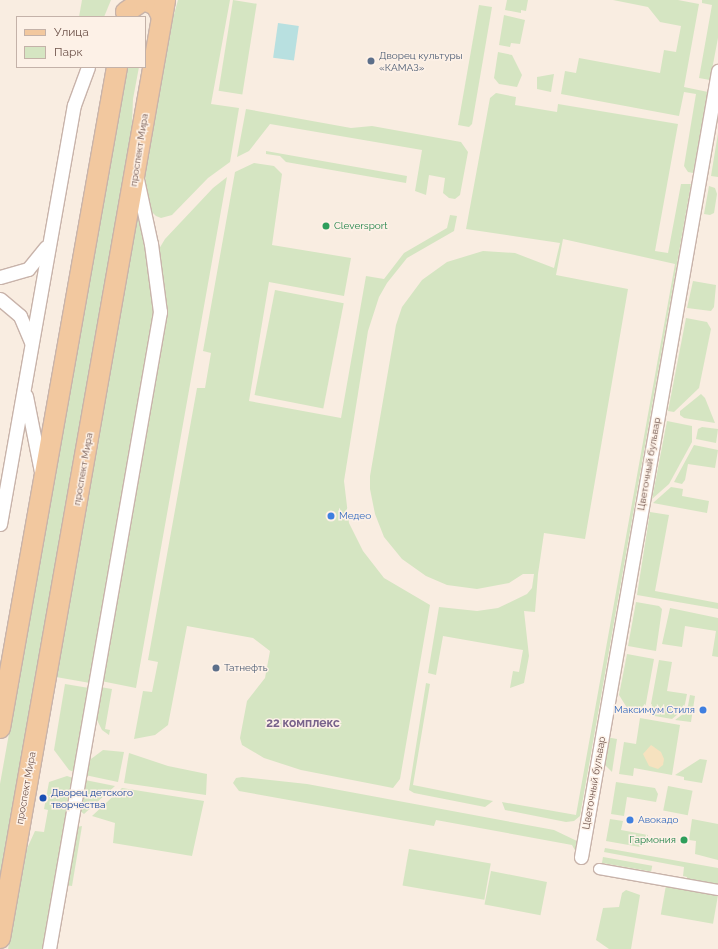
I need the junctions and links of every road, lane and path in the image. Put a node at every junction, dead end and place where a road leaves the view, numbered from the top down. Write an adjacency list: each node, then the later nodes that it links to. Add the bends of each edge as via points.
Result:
1 (163, 7): 2 (main road, via 144,0); 6 (main road, проспект Мира)
2 (126, 11)
3 (88, 68): 7 (street, via 74,105)
4 (117, 68): 12 (main road)
5 (718, 71): 15 (street, Цветочный бульвар)
6 (136, 172): 18 (main road, проспект Мира); 19 (street, via 151,244 160,312)
7 (49, 242): 8 (street, via 28,269); 10 (street)
8 (0, 277)
9 (0, 299): 10 (street, via 20,316)
10 (31, 342): 11 (street)
11 (24, 388): 12 (street); 13 (street)
12 (44, 485): 14 (main road)
13 (0, 524)
14 (0, 728)
15 (581, 857)
16 (599, 869): 17 (street)
17 (718, 890)
18 (0, 938)
19 (49, 949)

